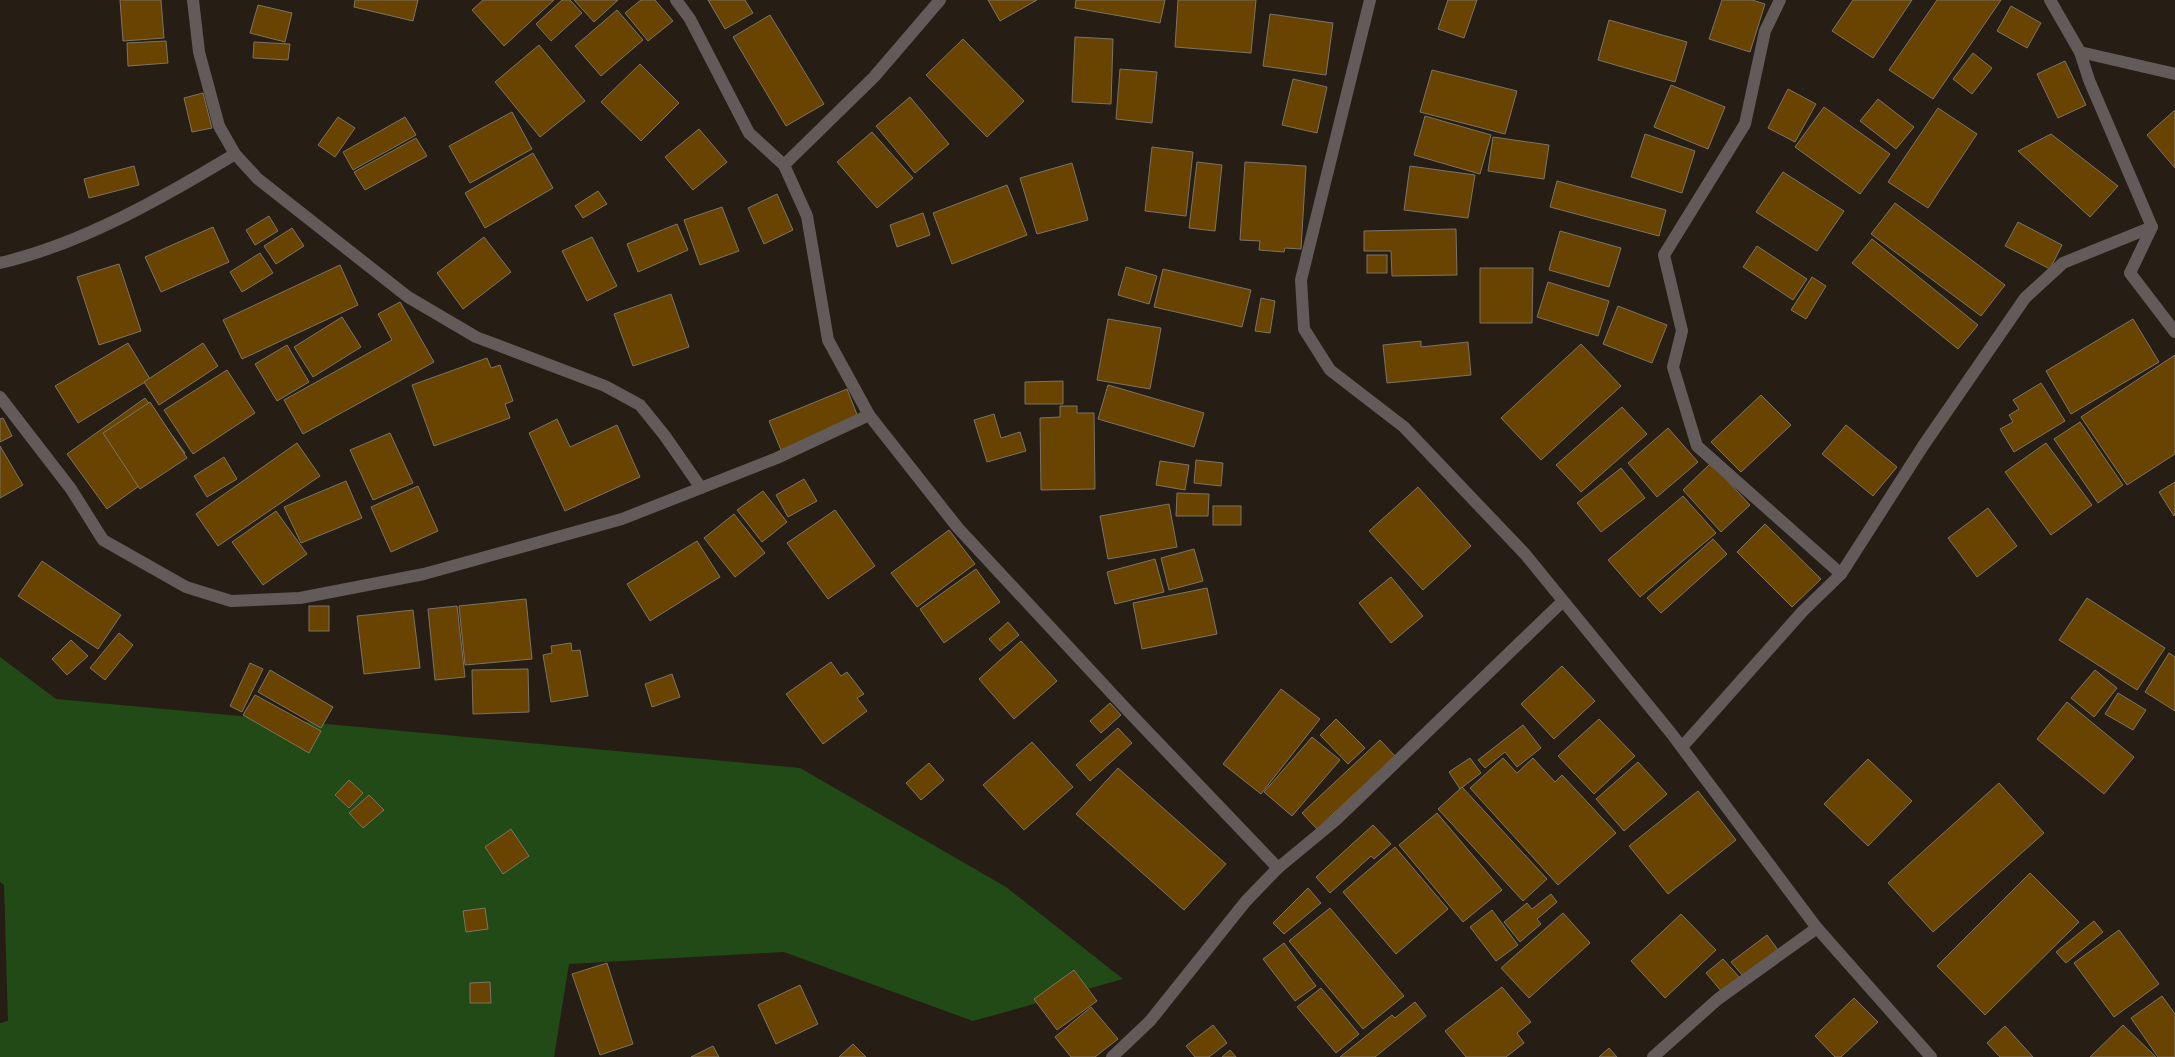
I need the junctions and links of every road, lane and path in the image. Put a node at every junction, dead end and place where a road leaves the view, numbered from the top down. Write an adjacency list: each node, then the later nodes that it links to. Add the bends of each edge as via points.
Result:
1 (193, 0): 9 (street, via 204,71 219,126)
2 (676, 0): 10 (street, via 690,19 749,133)
3 (940, 0): 10 (street, via 874,78)
4 (1370, 0): 18 (street, via 1301,280 1304,329 1330,370 1404,427 1525,554)
5 (1780, 0): 17 (street, via 1765,31 1745,124 1664,255 1682,331 1673,367 1697,446)
6 (2050, 0): 7 (street)
7 (2080, 52): 8 (street); 11 (street)
8 (2175, 74)
9 (235, 154): 12 (street, via 178,189 105,225 22,258); 16 (street, via 258,179 408,297 476,336 605,386 640,405)
10 (784, 165): 15 (street, via 807,216 828,340)
11 (2152, 227): 13 (street, via 2130,273); 17 (street, via 2064,263 2025,298 1923,446)
12 (0, 263)
13 (2175, 332)
14 (0, 397): 16 (street, via 71,489 103,540 186,587 231,600 300,598 424,574 622,520)
15 (870, 415): 16 (street, via 777,458); 20 (street, via 958,528)
16 (700, 488)
17 (1841, 574): 19 (street, via 1802,612)
18 (1564, 601): 19 (street); 20 (street, via 1336,820)
19 (1682, 747): 21 (street)
20 (1278, 868): 22 (street, via 1246,901 1150,1021)
21 (1817, 928): 23 (street, via 1718,999); 24 (street)
22 (1112, 1057)
23 (1653, 1057)
24 (1931, 1057)

